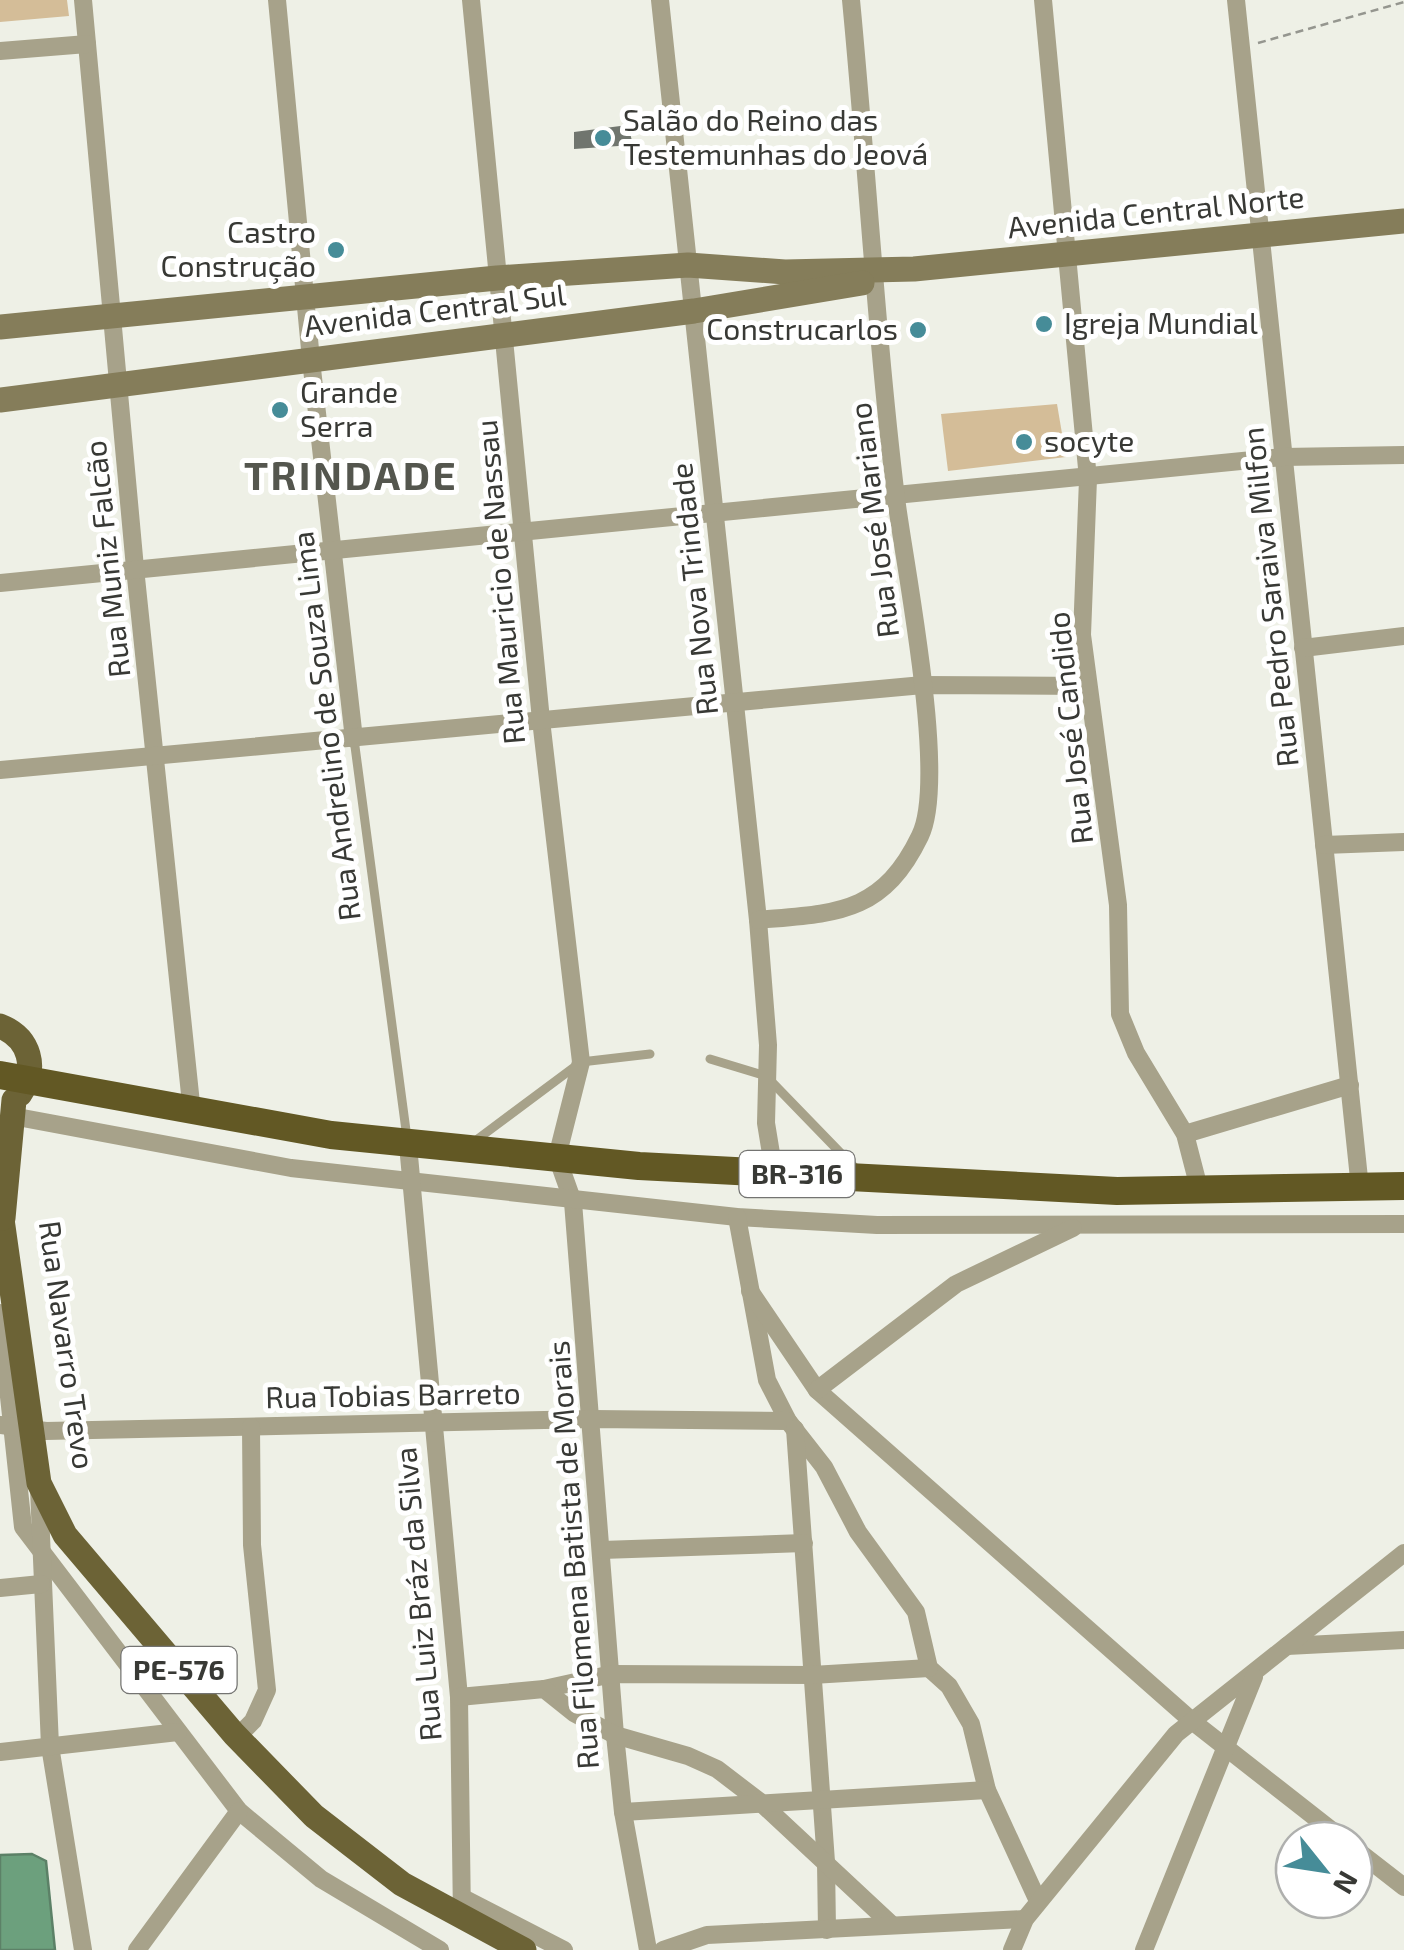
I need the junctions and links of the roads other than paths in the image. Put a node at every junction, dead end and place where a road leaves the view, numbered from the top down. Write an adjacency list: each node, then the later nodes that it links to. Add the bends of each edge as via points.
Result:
1 (83, 0): 8 (street, Rua Muniz Falcão)
2 (277, 0): 16 (street, Rua Andrelino de Souza Lima)
3 (471, 0): 15 (street, Rua Mauricio de Nassau)
4 (660, 0): 13 (street, Rua Nova Trindade)
5 (851, 0): 14 (street, Rua José Mariano)
6 (1043, 0): 12 (street, Rua José Candido)
7 (1236, 0): 11 (street, Rua Pedro Saraiva Milfon)
8 (87, 44): 9 (street); 18 (street, Rua Muniz Falcão)
9 (0, 51)
10 (1404, 222): 11 (main road, Avenida Central Norte)
11 (1263, 235): 12 (main road, Avenida Central Norte); 25 (street, Rua Pedro Saraiva Milfon)
12 (1067, 254): 14 (main road, Avenida Central Norte); 26 (street, Rua José Candido)
13 (688, 266): 14 (main road, Avenida Central Sul); 15 (main road, Avenida Central Sul); 17 (street, Rua Nova Trindade)
14 (877, 274): 17 (main road, Avenida Central Sul); 27 (street, Rua José Mariano)
15 (497, 278): 16 (main road, Avenida Central Sul); 20 (street, Rua Mauricio de Nassau)
16 (305, 298): 18 (main road, Avenida Central Sul); 21 (street, Rua Andrelino de Souza Lima)
17 (694, 311): 20 (main road, Avenida Central Sul); 28 (street, Rua Nova Trindade)
18 (113, 317): 19 (main road, Avenida Central Sul); 22 (street, Rua Muniz Falcão)
19 (0, 327)
20 (506, 335): 21 (main road, Avenida Central Sul); 29 (street, Rua Mauricio de Nassau)
21 (311, 360): 22 (main road, Avenida Central Sul); 30 (street, Rua Andrelino de Souza Lima)
22 (118, 384): 23 (main road, Avenida Central Sul); 31 (street, Rua Muniz Falcão)
23 (0, 400)
24 (1404, 455): 25 (street)
25 (1283, 458): 26 (street); 34 (street, Rua Pedro Saraiva Milfon)
26 (1088, 479): 27 (street); 36 (street, Rua José Candido, via 1082,635)
27 (896, 496): 28 (street); 35 (street, Rua José Mariano)
28 (715, 513): 29 (street); 37 (street, Rua Nova Trindade)
29 (522, 531): 30 (street); 38 (street, Rua Mauricio de Nassau)
30 (332, 548): 31 (street); 39 (street, Rua Andrelino de Souza Lima)
31 (135, 568): 32 (street); 40 (street, Rua Muniz Falcão)
32 (0, 583)
33 (1404, 636): 34 (street)
34 (1303, 648): 43 (street, Rua Pedro Saraiva Milfon)
35 (923, 685): 36 (street); 37 (street); 44 (street, Rua José Mariano, via 928,808 908,858 865,904)
36 (1088, 686): 53 (street, Rua José Candido, via 1118,904 1120,1014)
37 (734, 706): 38 (street); 44 (street, Rua Nova Trindade)
38 (540, 720): 39 (street); 48 (street, Rua Mauricio de Nassau)
39 (354, 738): 40 (street); 54 (lane, Rua Andrelino de Souza Lima)
40 (156, 755): 41 (street); 52 (street, Rua Muniz Falcão)
41 (0, 770)
42 (1404, 842): 43 (street)
43 (1324, 845): 50 (street, Rua Pedro Saraiva Milfon)
44 (758, 920): 49 (street, Rua Nova Trindade)
45 (2, 1020): 51 (main road, via 27,1049)
46 (650, 1054): 48 (lane)
47 (710, 1060): 49 (lane)
48 (581, 1062): 55 (lane); 56 (street, Rua Mauricio de Nassau)
49 (766, 1076): 57 (street, Rua Nova Trindade); 58 (lane)
50 (1350, 1085): 53 (street); 61 (street, Rua Pedro Saraiva Milfon)
51 (11, 1096): 52 (highway, BR-316); 59 (street, via 291,1168); 64 (main road, PE-576)
52 (192, 1113): 54 (highway, BR-316)
53 (1185, 1134): 62 (street, Rua José Candido)
54 (408, 1145): 55 (highway, BR-316); 59 (street, Rua Luiz Bráz da Silva)
55 (463, 1151): 56 (highway, BR-316)
56 (557, 1157): 57 (highway, BR-316); 63 (street, Rua Filomena Batista de Morais)
57 (774, 1172): 58 (highway, BR-316)
58 (863, 1177): 62 (highway, BR-316)
59 (412, 1182): 63 (street); 73 (street, Rua Luiz Bráz da Silva)
60 (1404, 1186): 61 (highway, BR-316)
61 (1360, 1188): 62 (highway, BR-316)
62 (1200, 1192)
63 (573, 1202): 65 (street); 72 (street, Rua Filomena Batista de Morais)
64 (2, 1212): 68 (main road, PE-576)
65 (737, 1216): 66 (street, via 877,1225); 69 (street)
66 (1080, 1224): 67 (street); 71 (street, via 956,1284)
67 (1404, 1224)
68 (5, 1271): 75 (main road, PE-576)
69 (750, 1290): 71 (street); 74 (street, via 761,1362)
70 (0, 1313): 75 (street, Rua Navarro Trevo)
71 (817, 1390): 92 (street)
72 (593, 1419): 73 (street, Rua Tobias Barreto); 74 (street, Rua Tobias Barreto); 80 (street, Rua Filomena Batista de Morais)
73 (432, 1423): 76 (street, Rua Tobias Barreto); 91 (street, Rua Luiz Bráz da Silva)
74 (792, 1425): 78 (street); 86 (street, via 916,1612)
75 (14, 1426): 76 (street, Rua Tobias Barreto); 77 (main road, PE-576); 79 (street, Rua Navarro Trevo, via 19,1516)
76 (250, 1427): 95 (street, via 252,1546 266,1690)
77 (39, 1483): 79 (street, Rua Navarro Trevo); 95 (main road, PE-576, via 85,1560)
78 (804, 1544): 80 (street); 89 (street)
79 (39, 1546): 82 (street, Rua Navarro Trevo); 93 (street, Rua Navarro Trevo)
80 (602, 1550): 88 (street, Rua Filomena Batista de Morais)
81 (1404, 1554): 85 (street)
82 (41, 1584): 83 (street); 96 (street, Rua Navarro Trevo)
83 (0, 1588)
84 (1404, 1640): 85 (street)
85 (1287, 1646): 87 (street)
86 (929, 1668): 89 (street); 99 (street, via 966,1713)
87 (1256, 1672): 92 (street); 97 (street)
88 (612, 1674): 89 (street); 90 (street); 94 (street, Rua Filomena Batista de Morais)
89 (812, 1675): 101 (street)
90 (544, 1689): 91 (street); 94 (street)
91 (459, 1697): 109 (street, Rua Luiz Bráz da Silva)
92 (1192, 1722): 97 (street); 108 (street)
93 (178, 1732): 96 (street); 102 (street, Rua Navarro Trevo)
94 (615, 1736): 100 (street, via 703,1762); 103 (street, Rua Filomena Batista de Morais)
95 (237, 1737): 109 (main road, PE-576, via 314,1816 402,1884)
96 (50, 1746): 98 (street); 113 (street, Rua Navarro Trevo)
97 (1226, 1748): 104 (street); 121 (street)
98 (0, 1752)
99 (987, 1790): 101 (street); 108 (street)
100 (759, 1801): 101 (street); 103 (street); 105 (street)
101 (822, 1803): 105 (street)
102 (238, 1811): 114 (street); 115 (street, Rua Navarro Trevo, via 321,1879)
103 (623, 1812): 118 (street, Rua Filomena Batista de Morais)
104 (1318, 1820)
105 (826, 1862): 111 (street); 112 (street)
106 (1374, 1864): 107 (street)
107 (1404, 1887)
108 (1038, 1902): 110 (street)
109 (463, 1909): 116 (main road, PE-576); 117 (street)
110 (1025, 1919): 111 (street); 120 (street)
111 (891, 1924): 112 (street)
112 (827, 1930): 119 (street, via 707,1935)
113 (82, 1950)
114 (137, 1950)
115 (440, 1950)
116 (524, 1950)
117 (564, 1950)
118 (648, 1950)
119 (663, 1950)
120 (1012, 1950)
121 (1144, 1950)

